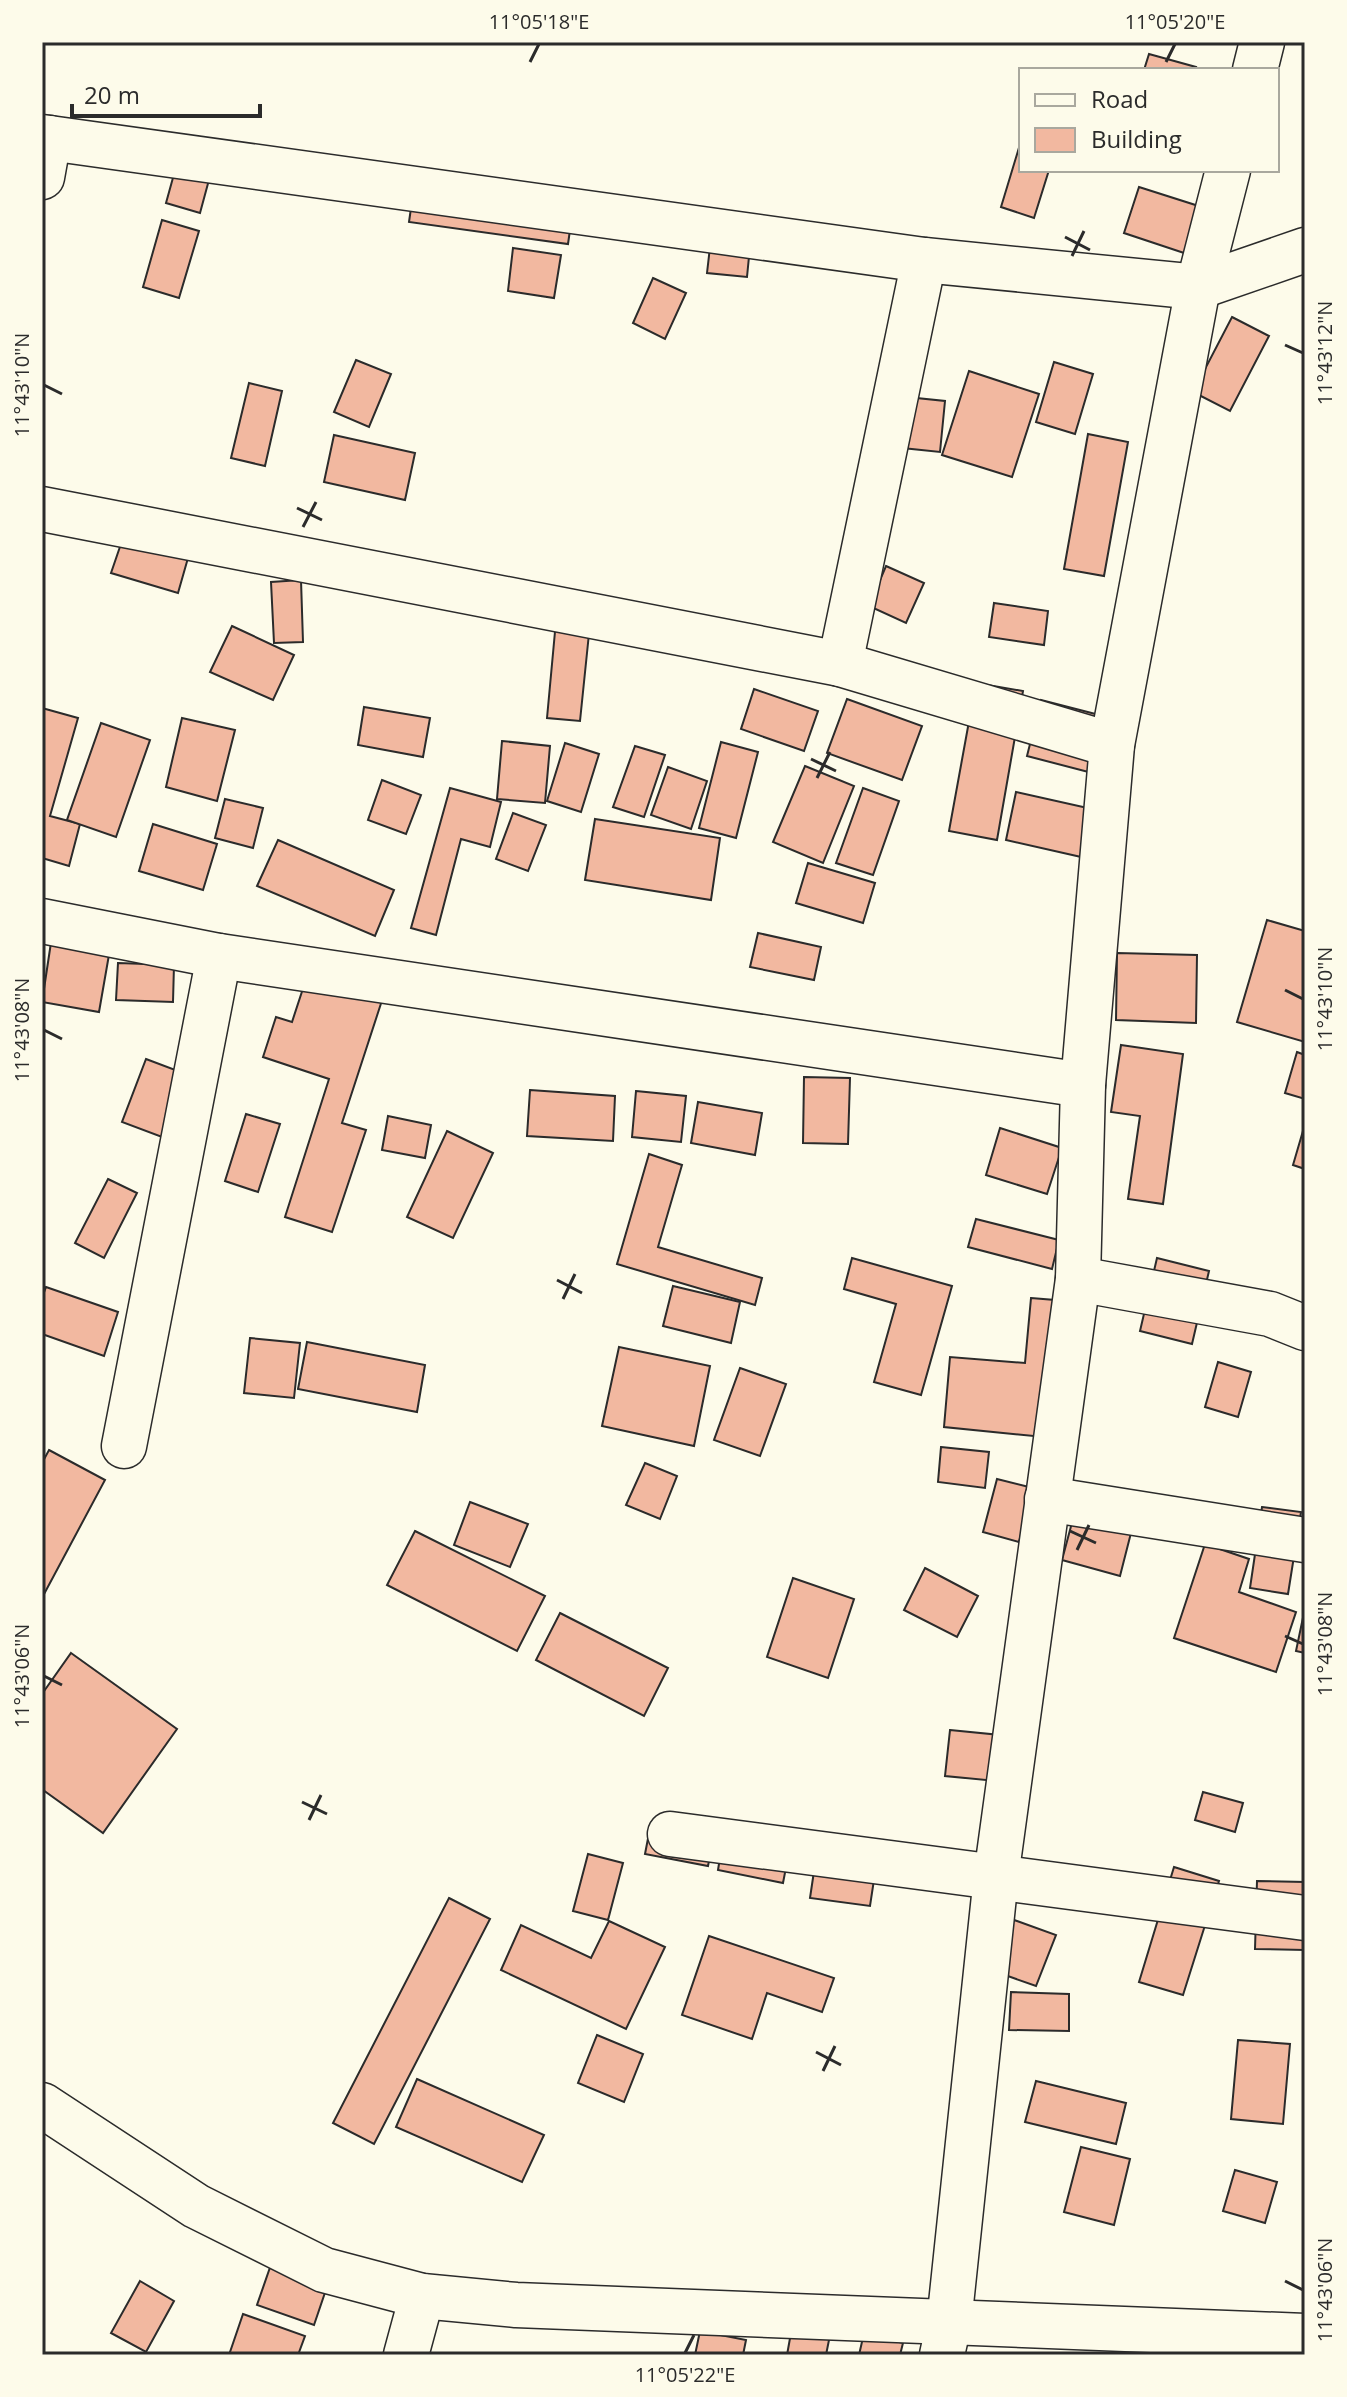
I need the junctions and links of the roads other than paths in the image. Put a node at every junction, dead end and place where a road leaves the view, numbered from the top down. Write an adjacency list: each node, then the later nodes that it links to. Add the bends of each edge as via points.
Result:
1 (1262, 42): 2 (street)
2 (1256, 68)
3 (44, 151): 6 (street)
4 (1227, 172): 7 (street)
5 (1305, 250): 7 (street)
6 (924, 260): 7 (street); 9 (street)
7 (1198, 287): 10 (street)
8 (42, 509): 9 (street)
9 (840, 664): 10 (street)
10 (1112, 745): 13 (street)
11 (42, 921): 12 (street)
12 (219, 956): 13 (street); 16 (street)
13 (1083, 1085): 14 (street)
14 (1078, 1279): 15 (street, via 1270,1314); 17 (street)
15 (1305, 1328)
16 (124, 1446)
17 (1047, 1499): 18 (street); 20 (street)
18 (1305, 1540)
19 (670, 1834): 20 (street)
20 (996, 1877): 21 (street); 25 (street)
21 (1305, 1918)
22 (42, 2105): 23 (street, via 196,2206 324,2270)
23 (422, 2296): 25 (street); 26 (street)
24 (1305, 2336): 25 (street)
25 (946, 2339)
26 (406, 2355)

